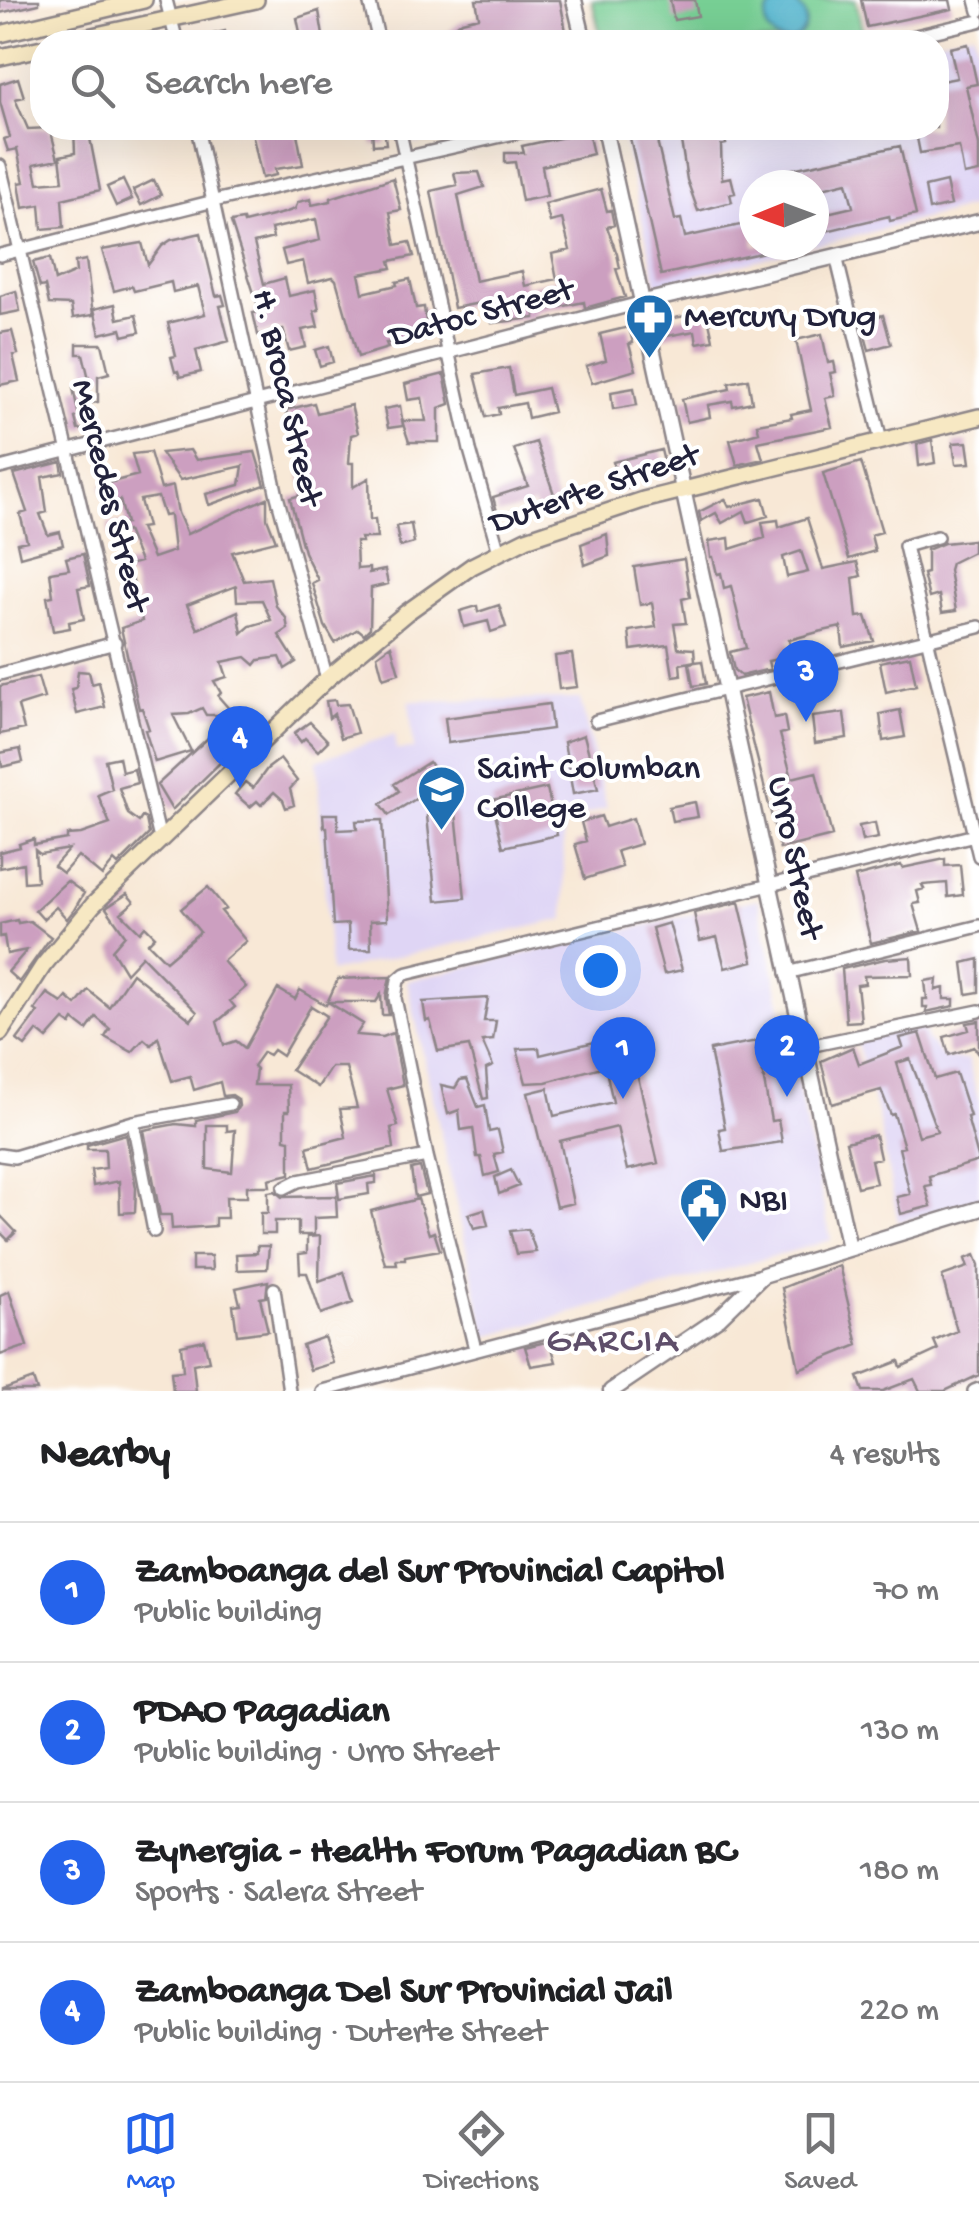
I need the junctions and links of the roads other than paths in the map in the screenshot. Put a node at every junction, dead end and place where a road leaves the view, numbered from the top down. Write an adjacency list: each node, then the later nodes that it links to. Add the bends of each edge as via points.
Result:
1 (144, 0): 15 (main road)
2 (166, 0): 8 (street)
3 (256, 0): 8 (main road)
4 (369, 0): 12 (street)
5 (574, 0): 13 (street)
6 (976, 0): 7 (street)
7 (979, 12)
8 (172, 19): 10 (main road); 11 (street)
9 (979, 21): 14 (street)
10 (121, 30)
11 (174, 30)
12 (376, 30)
13 (581, 30)
14 (941, 30)
15 (0, 34)
16 (30, 51): 17 (main road)
17 (0, 57)
18 (200, 140): 24 (street, H. Broca Street)
19 (402, 140): 22 (street)
20 (483, 140): 22 (street)
21 (607, 140): 29 (street, Urro Street)
22 (406, 157): 24 (street); 30 (street)
23 (0, 166): 26 (street, Mercedes Street)
24 (214, 202): 26 (street); 31 (street, H. Broca Street)
25 (979, 222): 28 (street, Datoc Street)
26 (21, 250): 27 (street); 34 (street, Mercedes Street)
27 (0, 255)
28 (836, 256): 29 (street, Datoc Street); 33 (street)
29 (644, 302): 30 (street, Datoc Street); 36 (street, Urro Street)
30 (448, 355): 31 (street, Datoc Street); 38 (street)
31 (256, 404): 34 (street, Datoc Street); 43 (street, H. Broca Street)
32 (979, 417): 33 (main road, Duterte Street)
33 (880, 441): 36 (main road, Duterte Street)
34 (68, 451): 35 (street, Datoc Street); 41 (street, Mercedes Street)
35 (0, 468)
36 (684, 488): 38 (main road, Duterte Street); 44 (street, Urro Street)
37 (937, 537): 40 (street, via 905,546)
38 (498, 552): 43 (main road, Duterte Street, via 430,595)
39 (979, 627): 40 (street)
40 (928, 638): 44 (street); 46 (street)
41 (115, 643): 42 (street); 47 (street, Mercedes Street)
42 (0, 674)
43 (327, 679): 47 (main road, Duterte Street)
44 (727, 690): 45 (street); 49 (street, Urro Street)
45 (596, 721)
46 (977, 834): 48 (street); 49 (street)
47 (160, 840): 53 (main road, Duterte Street, via 65,937)
48 (979, 856)
49 (768, 884): 51 (street, Urro Street); 58 (street, via 405,974 395,998)
50 (979, 926): 51 (street)
51 (787, 972): 54 (street, Urro Street)
52 (979, 1011): 54 (street)
53 (1, 1029)
54 (804, 1047): 62 (street, Urro Street)
55 (230, 1104): 56 (street)
56 (133, 1122): 57 (street); 61 (street)
57 (0, 1156)
58 (428, 1156): 59 (street); 65 (street)
59 (284, 1188)
60 (979, 1209): 62 (street)
61 (154, 1230)
62 (849, 1248): 63 (street)
63 (764, 1275): 65 (street); 68 (street, via 718,1318)
64 (274, 1288): 66 (street)
65 (475, 1349): 67 (street)
66 (289, 1391)
67 (322, 1391)
68 (610, 1391)

